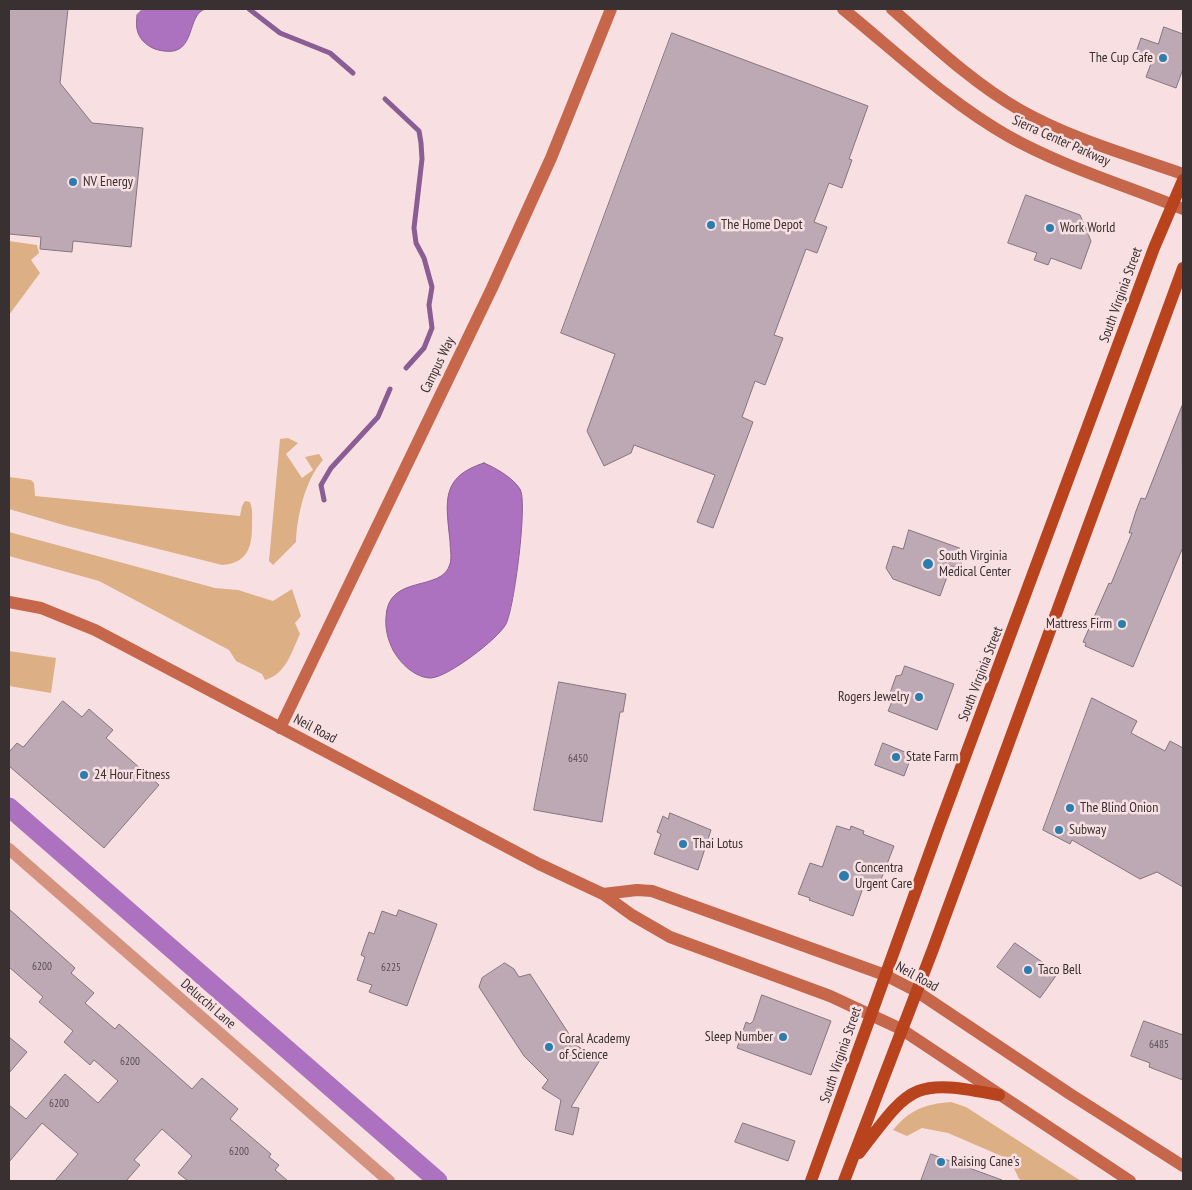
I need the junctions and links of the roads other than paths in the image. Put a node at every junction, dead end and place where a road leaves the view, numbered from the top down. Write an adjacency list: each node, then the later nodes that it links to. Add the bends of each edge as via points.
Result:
1 (611, 9): 9 (street, Campus Way, via 551,158 492,288)
2 (843, 9): 6 (street, Sierra Center Parkway, via 957,101 1009,136)
3 (892, 9): 4 (street, Sierra Center Parkway, via 946,56 1019,109 1064,131)
4 (1183, 174)
5 (1183, 180): 6 (main road, South Virginia Street)
6 (1178, 206): 12 (main road, South Virginia Street)
7 (1183, 268): 13 (main road)
8 (9, 602): 9 (street, Neil Road, via 41,608 95,630)
9 (280, 728): 11 (street, Neil Road, via 566,879)
10 (9, 849): 19 (street, Delucchi Lane)
11 (603, 894): 12 (street, Neil Road, via 652,891); 14 (street, Neil Road, via 670,936)
12 (885, 975): 13 (street, Neil Road); 14 (main road, South Virginia Street)
13 (916, 991): 15 (main road); 18 (street, Neil Road)
14 (871, 1014): 15 (street, Neil Road); 20 (main road, South Virginia Street)
15 (901, 1030): 16 (street, Neil Road); 17 (main road)
16 (999, 1095): 17 (main road, via 942,1086 912,1093 897,1104); 22 (street, Neil Road)
17 (851, 1163): 21 (main road)
18 (1183, 1166)
19 (388, 1181)
20 (811, 1181)
21 (844, 1181)
22 (1130, 1181)

